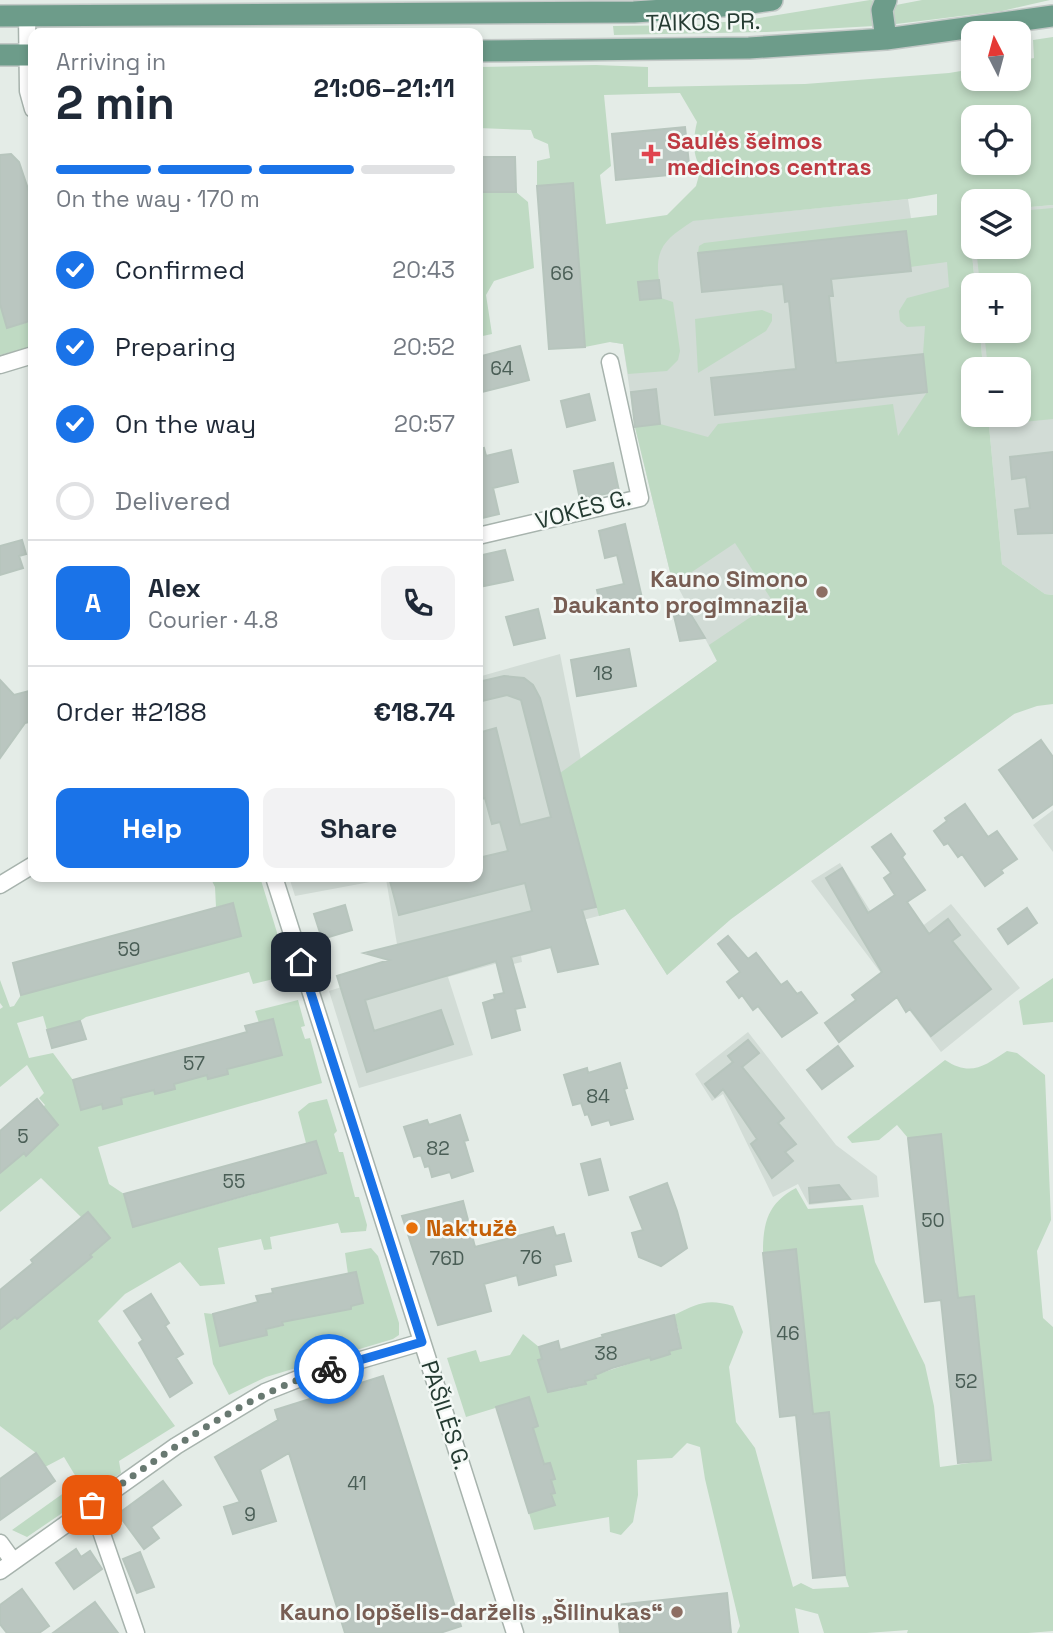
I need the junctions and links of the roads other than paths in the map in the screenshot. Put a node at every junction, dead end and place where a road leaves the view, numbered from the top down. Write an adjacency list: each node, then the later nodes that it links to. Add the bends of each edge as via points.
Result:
1 (772, 0): 3 (main road, TAIKOS PR., via 634,12)
2 (886, 0): 7 (main road, via 882,9)
3 (27, 15): 4 (main road, TAIKOS PR.); 6 (street)
4 (0, 16)
5 (1053, 16): 7 (main road, TAIKOS PR.)
6 (28, 28)
7 (886, 39): 8 (main road, TAIKOS PR., via 749,48)
8 (483, 51)
9 (0, 55): 10 (main road)
10 (28, 55)
11 (28, 357): 13 (street)
12 (610, 362): 14 (street, VOKĖS G., via 640,498)
13 (0, 365)
14 (483, 535)
15 (28, 868): 17 (street)
16 (276, 882): 18 (street, PAŠILĖS G.)
17 (0, 885)
18 (422, 1342): 19 (street, via 265,1392); 23 (street, PAŠILĖS G.)
19 (92, 1505): 21 (street); 22 (street)
20 (0, 1543): 21 (street)
21 (7, 1566)
22 (136, 1633)
23 (515, 1633)

